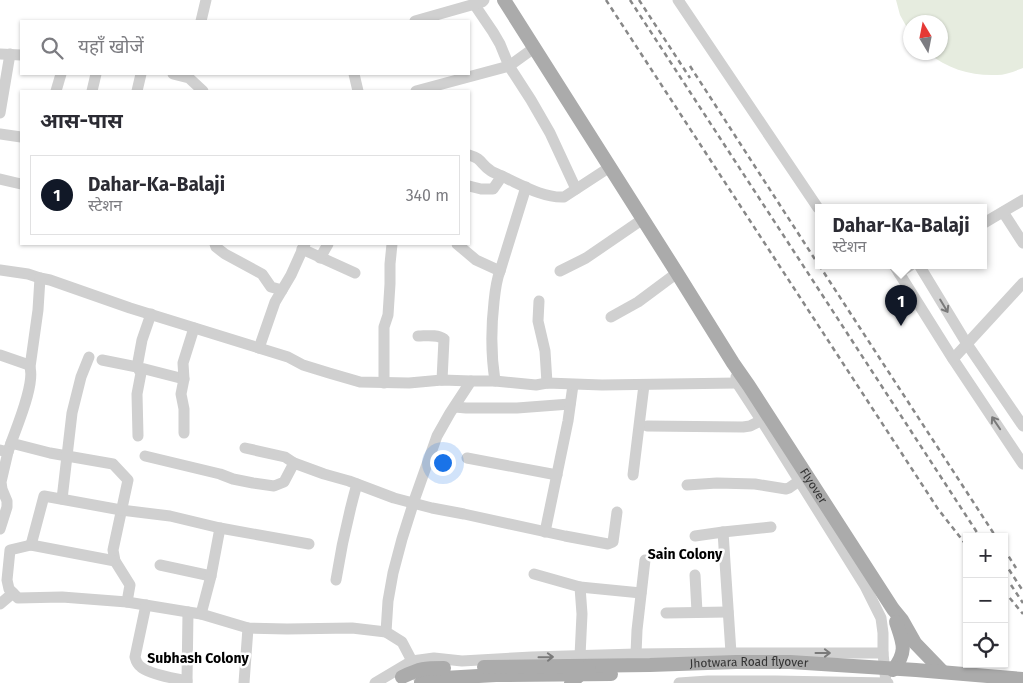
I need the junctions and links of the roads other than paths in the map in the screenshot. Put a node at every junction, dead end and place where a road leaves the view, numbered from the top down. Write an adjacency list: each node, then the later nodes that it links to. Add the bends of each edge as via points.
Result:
1 (206, 0): 5 (street)
2 (504, 0): 7 (main road, Flyover)
3 (678, 0): 33 (street)
4 (479, 2): 6 (street); 9 (street)
5 (201, 20)
6 (418, 20)
7 (534, 48): 9 (street); 25 (main road, Flyover)
8 (10, 54): 21 (street)
9 (509, 66): 20 (street); 31 (street, via 550,133)
10 (61, 75): 15 (street)
11 (96, 75): 16 (street)
12 (140, 75): 17 (street)
13 (354, 75): 19 (street)
14 (189, 76): 18 (street)
15 (56, 90)
16 (92, 90)
17 (138, 90)
18 (202, 90)
19 (358, 90)
20 (420, 90)
21 (0, 113)
22 (0, 134): 23 (street)
23 (20, 138)
24 (470, 155): 26 (street)
25 (610, 167): 31 (street); 35 (main road, Flyover)
26 (502, 176): 29 (street, via 493,189); 30 (street)
27 (0, 179): 28 (street)
28 (20, 184)
29 (470, 186)
30 (526, 187): 31 (street, via 558,197); 47 (street)
31 (576, 189)
32 (1023, 200): 34 (street)
33 (815, 204)
34 (1003, 212): 36 (street); 37 (street)
35 (643, 220): 48 (street, via 586,258); 49 (main road, Flyover)
36 (987, 221)
37 (1023, 243)
38 (216, 245): 53 (street, via 225,254 262,274 271,287)
39 (327, 245): 43 (street)
40 (392, 245): 71 (street, via 388,315 384,328)
41 (458, 245): 47 (street, via 476,260)
42 (303, 247): 43 (street); 53 (street)
43 (320, 258): 50 (street)
44 (896, 269): 63 (street)
45 (921, 269): 59 (street, one-way to 59)
46 (0, 270): 51 (street)
47 (500, 271): 70 (street, via 492,321)
48 (560, 271)
49 (677, 273): 56 (street); 75 (main road, Flyover, via 733,363)
50 (355, 274)
51 (40, 278): 55 (street); 65 (street)
52 (1023, 283): 59 (street)
53 (282, 290): 60 (street)
54 (540, 301): 72 (street, via 538,321)
55 (151, 314): 57 (street); 66 (street)
56 (611, 317)
57 (194, 328): 60 (street); 67 (street, via 183,363)
58 (418, 336): 68 (street, via 444,338)
59 (967, 344): 63 (street); 78 (street)
60 (259, 348): 71 (street, via 329,374 360,382)
61 (0, 354): 65 (street)
62 (88, 357): 85 (street, via 72,413)
63 (954, 359): 89 (street, one-way to 63)
64 (102, 360): 66 (street)
65 (30, 367): 83 (street, via 26,403)
66 (137, 367): 67 (street); 82 (street, via 141,373 137,394)
67 (184, 379): 81 (street)
68 (442, 380): 69 (street); 71 (street)
69 (471, 380): 70 (street); 77 (street)
70 (495, 381): 72 (street)
71 (384, 383)
72 (548, 383): 73 (street)
73 (573, 385): 74 (street); 76 (street)
74 (644, 385): 75 (street); 91 (street)
75 (743, 385): 79 (street); 121 (main road, Flyover)
76 (570, 404): 77 (street, via 517,408); 90 (street)
77 (455, 407): 96 (street, via 437,436)
78 (1021, 419)
79 (762, 420): 80 (street, via 743,427); 92 (street)
80 (647, 426)
81 (184, 433)
82 (138, 436)
83 (6, 448): 85 (street); 101 (street, via 1,482 7,508)
84 (246, 448): 88 (street, via 285,457)
85 (67, 456): 95 (street); 97 (street, via 113,464 128,480)
86 (146, 456): 88 (street, via 233,479 274,486 284,482)
87 (467, 458): 90 (street)
88 (294, 463): 93 (street)
89 (1023, 464)
90 (556, 475): 102 (street)
91 (633, 475)
92 (799, 481): 94 (street, via 786,489 755,484); 131 (street, via 875,605 881,618)
93 (358, 484): 96 (street); 114 (street, via 343,538)
94 (687, 485)
95 (62, 499): 97 (street); 106 (street, via 44,496)
96 (413, 503): 102 (street); 128 (street, via 393,573)
97 (122, 510): 100 (street, via 170,516); 109 (street, via 113,550)
98 (617, 512): 102 (street, via 611,543)
99 (770, 527): 103 (street)
100 (220, 528): 105 (street); 113 (street)
101 (0, 529)
102 (545, 532)
103 (723, 532): 104 (street); 124 (street)
104 (695, 536)
105 (309, 544)
106 (31, 545): 107 (street); 109 (street)
107 (5, 549): 116 (street, via 7,580)
108 (645, 560): 117 (street)
109 (115, 561): 118 (street, via 130,585)
110 (160, 566): 113 (street)
111 (534, 574): 115 (street)
112 (695, 575): 123 (street)
113 (211, 576): 125 (street)
114 (336, 580)
115 (580, 587): 117 (street); 134 (street)
116 (13, 593): 118 (street, via 18,598 62,597); 119 (street)
117 (641, 593): 132 (street)
118 (127, 602): 120 (street)
119 (0, 604)
120 (146, 605): 122 (street); 142 (street, via 135,657 137,663 149,672)
121 (893, 609): 135 (main road, Flyover, via 915,643); 139 (main road, Flyover, via 903,651)
122 (188, 612): 125 (street); 142 (street)
123 (697, 612): 124 (street); 126 (street)
124 (728, 612): 130 (street)
125 (201, 614): 127 (street)
126 (666, 614)
127 (248, 628): 128 (street, via 352,628); 144 (street)
128 (386, 632): 133 (street, via 402,642)
129 (775, 652): 130 (street); 131 (street, one-way to 131); 143 (street)
130 (731, 653): 132 (street)
131 (883, 653): 139 (street)
132 (636, 654): 134 (street)
133 (412, 661): 134 (street, one-way to 134, via 532,657); 145 (street); 146 (street)
134 (584, 661): 136 (main road, Jhotwara Road flyover, bridge, via 474,667); 139 (main road, Jhotwara Road flyover, bridge, via 650,665 790,662); 147 (main road, bridge)
135 (943, 672): 139 (main road, Jhotwara Road flyover, bridge); 141 (main road, Jhotwara Road flyover, bridge)
136 (444, 673): 138 (main road, via 496,675 505,683); 140 (main road, bridge, via 418,669); 146 (main road)
137 (610, 674): 138 (main road, Jhotwara Road flyover); 148 (main road); 150 (main road, Jhotwara Road flyover, via 742,669)
138 (511, 679)
139 (889, 679): 143 (street)
140 (397, 680)
141 (1023, 680)
142 (187, 682)
143 (776, 682): 149 (street)
144 (244, 683)
145 (375, 683)
146 (421, 683)
147 (571, 683)
148 (598, 683)
149 (679, 683)
150 (958, 683)

